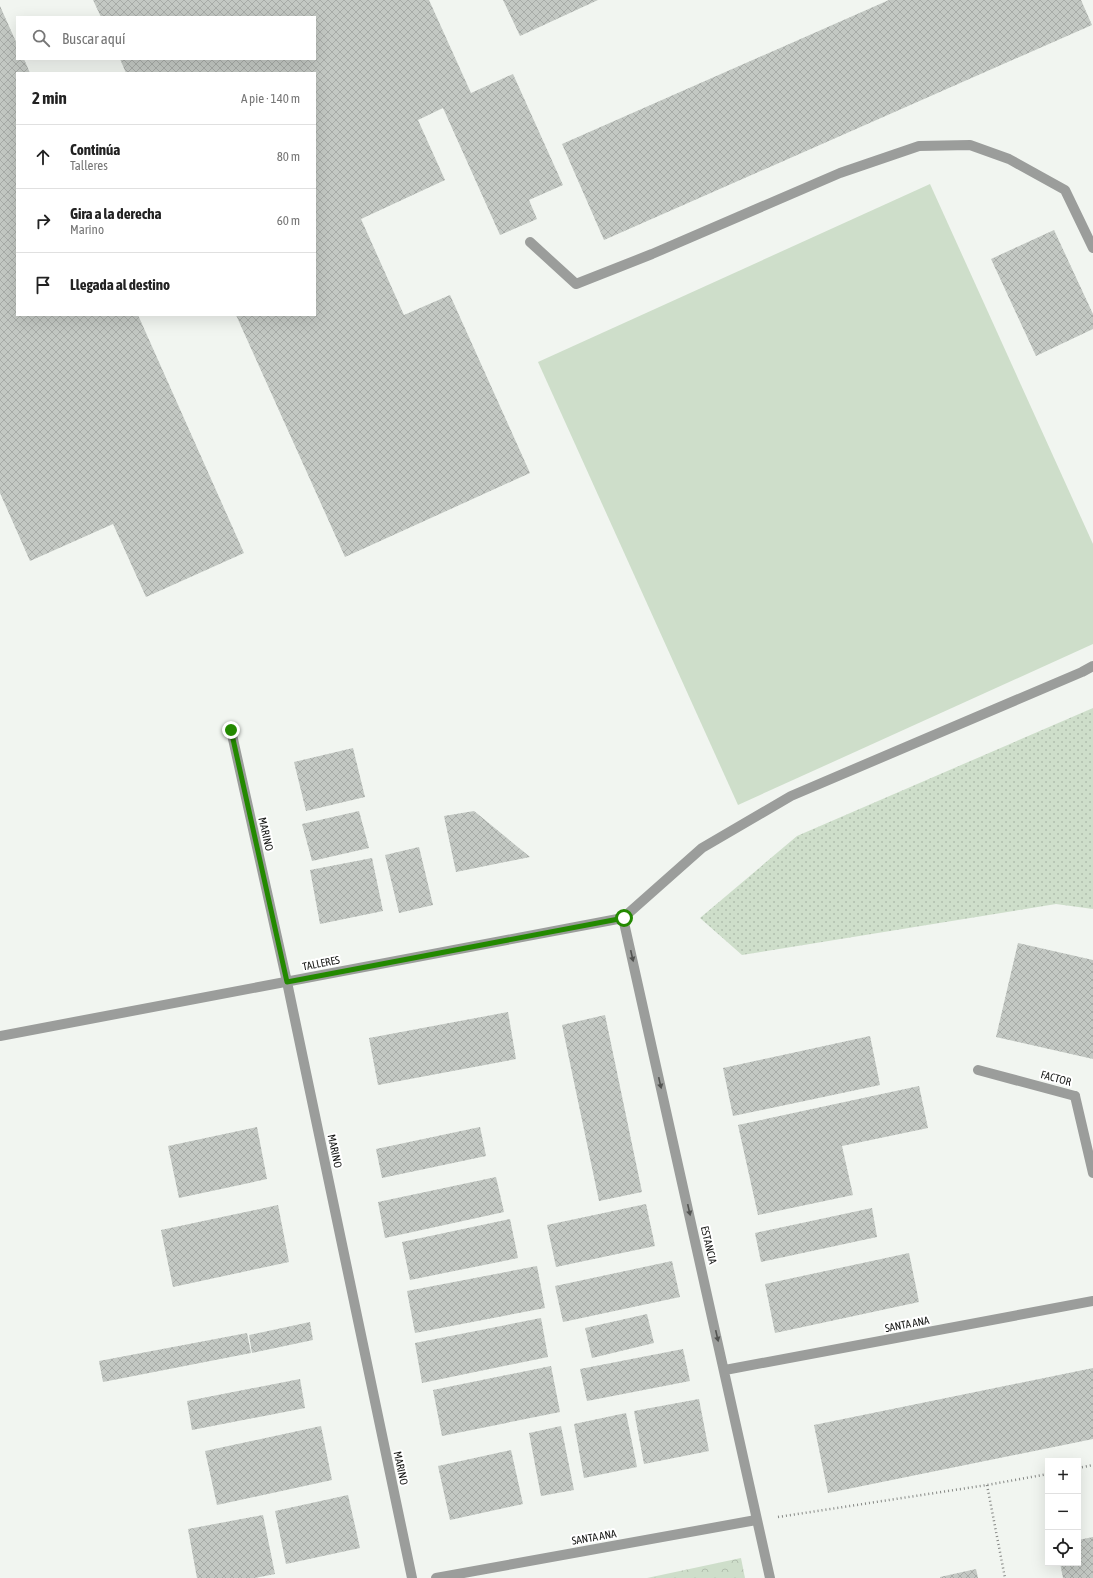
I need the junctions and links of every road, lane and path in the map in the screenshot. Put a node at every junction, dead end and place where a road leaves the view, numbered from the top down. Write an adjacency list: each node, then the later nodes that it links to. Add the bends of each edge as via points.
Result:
1 (530, 242): 2 (street, via 576,284 840,173 919,146 970,145 1009,159 1065,190)
2 (1093, 248)
3 (1093, 666): 5 (street, via 1068,679 791,796 702,848)
4 (231, 730): 6 (street, MARINO)
5 (624, 918): 6 (street, TALLERES); 11 (street, ESTANCIA, one-way to 11)
6 (287, 982): 7 (street, TALLERES); 17 (street, MARINO)
7 (0, 1036)
8 (978, 1070): 9 (street, FACTOR, via 1075,1096)
9 (1092, 1167)
10 (1093, 1301): 11 (street, SANTA ANA)
11 (725, 1370): 16 (street, ESTANCIA)
12 (1093, 1465): 13 (path)
13 (1081, 1467)
14 (1045, 1475): 15 (path)
15 (987, 1485): 16 (path); 20 (path)
16 (756, 1520): 18 (street, SANTA ANA); 19 (street, ESTANCIA)
17 (412, 1578)
18 (436, 1578)
19 (770, 1578)
20 (1005, 1578)

